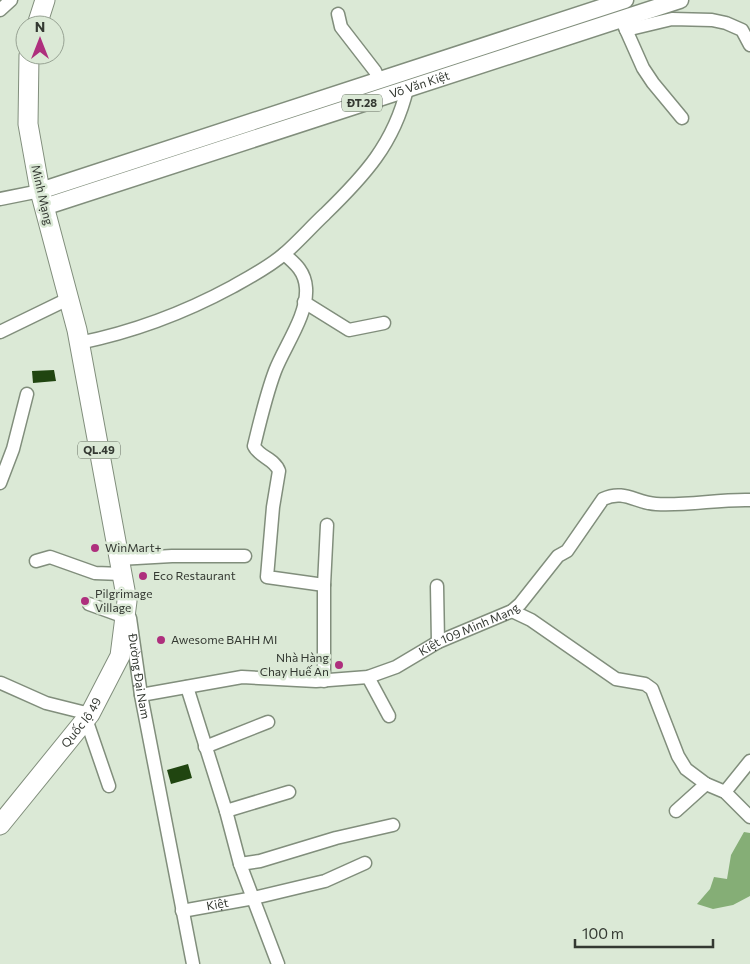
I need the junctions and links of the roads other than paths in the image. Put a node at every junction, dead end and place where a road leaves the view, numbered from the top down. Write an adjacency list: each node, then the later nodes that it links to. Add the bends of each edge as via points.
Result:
1 (11, 0): 5 (street)
2 (44, 0): 7 (highway)
3 (625, 0): 11 (main road, Võ Văn Kiệt / ĐT.28)
4 (680, 0): 8 (main road, Võ Văn Kiệt / ĐT.28)
5 (0, 10)
6 (338, 14): 11 (street, via 341,27)
7 (39, 15)
8 (624, 24): 9 (street, via 672,19 712,20 742,30); 12 (main road, Võ Văn Kiệt / ĐT.28); 14 (street, via 643,68)
9 (750, 45)
10 (29, 65): 16 (highway, Minh Mạng / QL.49, via 28,124)
11 (379, 80): 13 (main road, Võ Văn Kiệt / ĐT.28)
12 (407, 89): 13 (main road, Võ Văn Kiệt / ĐT.28); 17 (street, via 396,125 370,167)
13 (309, 112): 16 (main road, Võ Văn Kiệt / ĐT.28)
14 (682, 118)
15 (0, 199): 16 (street)
16 (42, 199): 18 (highway, Minh Mạng / QL.49)
17 (284, 254): 19 (street, via 304,277); 22 (street, via 243,281 193,307 139,328)
18 (68, 299): 21 (street); 22 (highway, Đường Đại Nam / QL.49)
19 (304, 302): 20 (street, via 349,330); 30 (street, via 275,370 254,446 278,470 267,576)
20 (384, 323)
21 (0, 332)
22 (79, 343): 29 (highway, Đường Đại Nam / QL.49)
23 (27, 394): 24 (street)
24 (0, 483)
25 (750, 500): 34 (street, Kiệt 109 Minh Mạng, via 655,504 611,495 603,499 567,551 558,556)
26 (327, 525): 30 (street)
27 (245, 556): 29 (street, via 172,556)
28 (36, 560): 29 (street, via 50,557 94,573)
29 (120, 567): 33 (highway, Đường Đại Nam / QL.49)
30 (324, 585): 37 (street)
31 (437, 586): 35 (street)
32 (89, 604): 33 (street)
33 (126, 609): 40 (street, Đường Đại Nam); 42 (highway, Quốc lộ 49 / QL.49, via 120,656)
34 (512, 610): 35 (street, Kiệt 109 Minh Mạng); 46 (street, via 616,679 645,684 652,689 678,756 686,769)
35 (438, 642): 36 (street, Kiệt 109 Minh Mạng, via 396,667)
36 (368, 677): 37 (street, Kiệt 109 Minh Mạng); 41 (street)
37 (324, 681): 39 (street, Kiệt 109 Minh Mạng, via 242,677)
38 (1, 683): 42 (street)
39 (186, 687): 40 (street, Kiệt 109 Minh Mạng); 44 (street)
40 (142, 695): 58 (street, Đường Đại Nam)
41 (389, 716)
42 (88, 717): 47 (street); 53 (highway, Quốc lộ 49 / QL.49)
43 (268, 722): 44 (street)
44 (205, 747): 51 (street)
45 (750, 761): 49 (street)
46 (706, 784): 49 (street); 50 (street)
47 (109, 786)
48 (289, 792): 51 (street)
49 (725, 792): 52 (street)
50 (676, 811)
51 (226, 812): 56 (street)
52 (750, 816)
53 (0, 825)
54 (393, 825): 56 (street, via 336,838 260,862)
55 (365, 863): 57 (street, Kiệt, via 325,881)
56 (240, 864): 57 (street)
57 (254, 898): 58 (street, Kiệt); 60 (street)
58 (182, 911): 59 (street, Đường Đại Nam)
59 (193, 964)
60 (278, 964)

